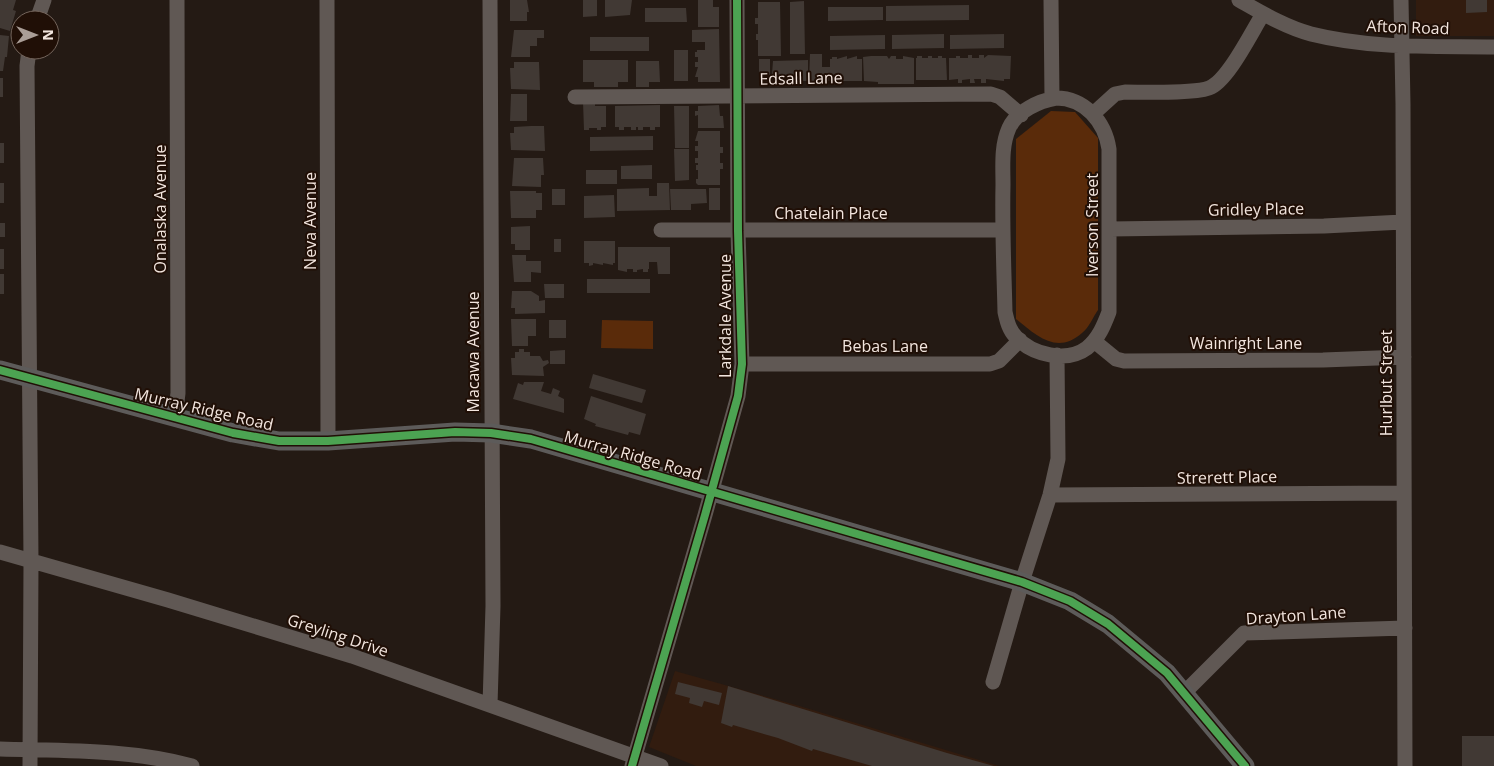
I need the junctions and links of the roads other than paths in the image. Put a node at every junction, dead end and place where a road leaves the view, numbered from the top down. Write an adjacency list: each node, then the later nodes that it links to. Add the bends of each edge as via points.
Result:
1 (177, 0): 29 (street, Onalaska Avenue, via 178,393)
2 (327, 0): 31 (street, Neva Avenue)
3 (490, 0): 30 (street, Macawa Avenue)
4 (737, 0): 12 (street, Larkdale Avenue)
5 (1051, 0): 14 (street)
6 (1239, 0): 8 (street, Afton Road)
7 (1400, 0): 9 (street, Hurlbut Street)
8 (1263, 14): 9 (street, Afton Road, via 1311,34 1378,46); 15 (street, via 1236,60 1210,88 1124,92 1115,94)
9 (1401, 46): 10 (street, Afton Road); 17 (street, Hurlbut Street)
10 (1494, 47)
11 (27, 60): 28 (street)
12 (737, 96): 13 (street, Edsall Lane); 16 (street, Edsall Lane, via 990,94); 21 (street, Larkdale Avenue)
13 (575, 97)
14 (1052, 99): 15 (street, Iverson Street, via 1064,98); 16 (street, Iverson Street, via 1033,105)
15 (1092, 114): 18 (street, Iverson Street, via 1108,137)
16 (1021, 115): 20 (street, Iverson Street, via 1010,127 1003,147)
17 (1403, 222): 18 (street, Gridley Place); 25 (street, Hurlbut Street)
18 (1110, 229): 23 (street, Iverson Street, via 1109,312)
19 (661, 230): 21 (street, Chatelain Place)
20 (1002, 230): 21 (street, Chatelain Place); 22 (street, Iverson Street, via 1005,312 1008,325)
21 (738, 231): 26 (street, Larkdale Avenue)
22 (1020, 340): 24 (street, Iverson Street, via 1029,348); 26 (street, Bebas Lane, via 999,361 990,364)
23 (1094, 341): 24 (street, Iverson Street, via 1078,353); 25 (street, Wainright Lane, via 1116,359 1124,361)
24 (1057, 356): 34 (street, via 1058,459)
25 (1404, 357): 33 (street, Hurlbut Street)
26 (742, 364): 32 (street, Larkdale Avenue, via 738,396)
27 (0, 370): 28 (main road, Murray Ridge Road)
28 (30, 379): 29 (main road, Murray Ridge Road); 36 (street)
29 (175, 418): 31 (main road, Murray Ridge Road, via 279,441)
30 (491, 434): 31 (main road, Murray Ridge Road, via 455,432); 32 (main road, Murray Ridge Road, via 530,439); 41 (street, Macawa Avenue, via 493,606)
31 (328, 442)
32 (711, 491): 37 (main road, Murray Ridge Road); 44 (street, Larkdale Avenue)
33 (1404, 493): 34 (street, Strerett Place); 38 (street, Hurlbut Street)
34 (1050, 495): 37 (street)
35 (0, 552): 36 (street, Greyling Drive)
36 (31, 561): 41 (street, Greyling Drive, via 352,656); 43 (street)
37 (1022, 582): 39 (street); 40 (main road, Murray Ridge Road, via 1070,602 1108,624 1167,673)
38 (1405, 628): 40 (street, Drayton Lane, via 1244,633); 49 (street, Hurlbut Street)
39 (993, 682)
40 (1184, 693): 48 (main road, Murray Ridge Road)
41 (490, 705): 44 (street, Greyling Drive)
42 (0, 749): 43 (street)
43 (30, 750): 45 (street); 46 (street, via 94,751 170,760)
44 (633, 761): 47 (street, Greyling Drive)
45 (30, 766)
46 (192, 766)
47 (661, 766)
48 (1245, 766)
49 (1405, 766)

